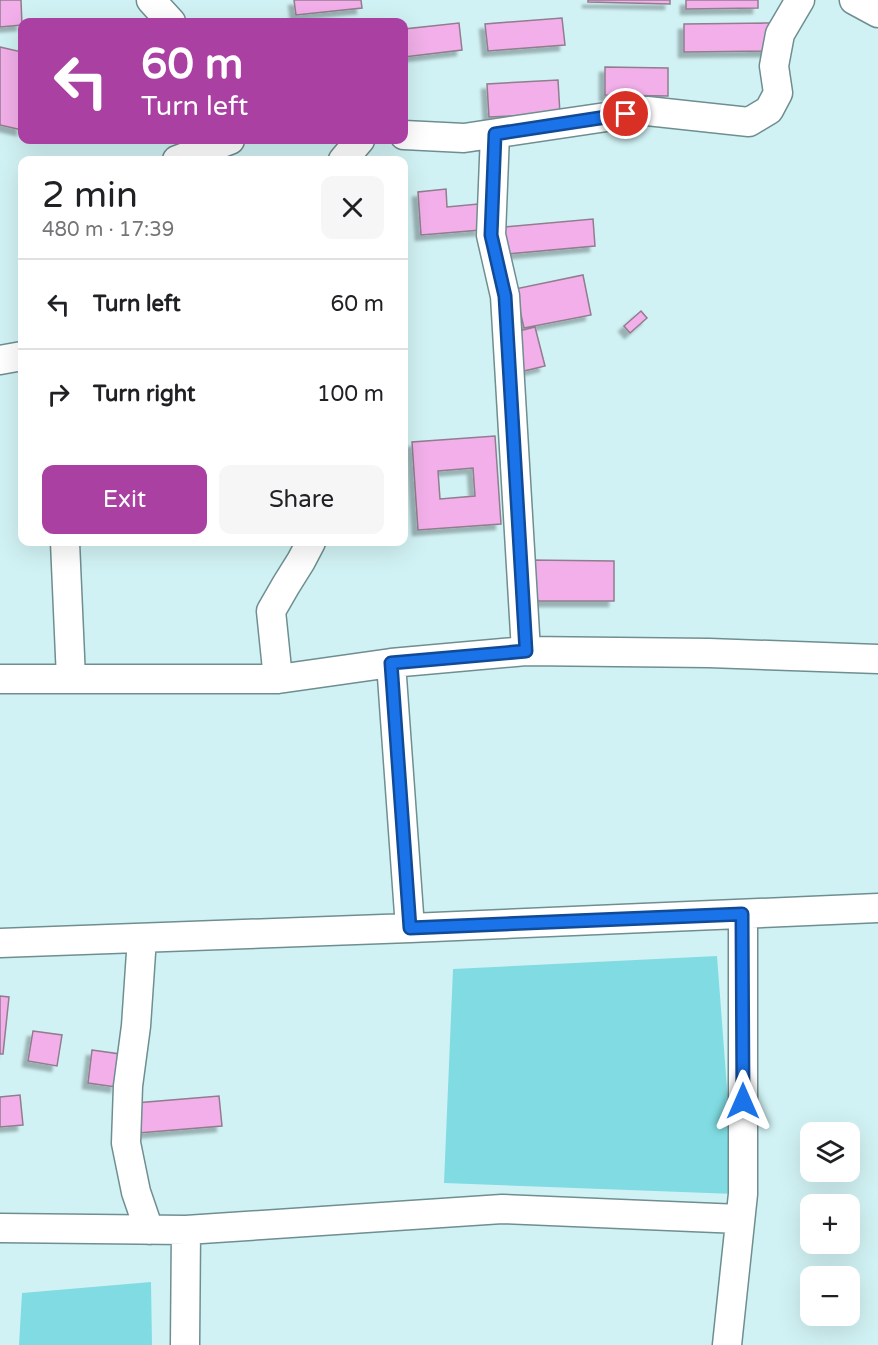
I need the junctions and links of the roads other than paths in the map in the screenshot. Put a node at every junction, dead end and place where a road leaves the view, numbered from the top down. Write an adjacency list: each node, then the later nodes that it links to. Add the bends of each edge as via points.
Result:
1 (151, 0): 5 (street)
2 (800, 0): 6 (street, via 780,34 774,66 778,93 769,110 749,122 647,111)
3 (854, 0): 4 (street)
4 (878, 13)
5 (167, 18)
6 (495, 134): 7 (street, via 464,138); 16 (street, via 491,235 505,296)
7 (408, 135)
8 (219, 144): 10 (street)
9 (357, 144): 11 (street)
10 (188, 156)
11 (346, 156)
12 (18, 357): 13 (street)
13 (0, 360)
14 (65, 546): 19 (street)
15 (309, 546): 20 (street, via 271,611)
16 (526, 651): 17 (street); 18 (street)
17 (878, 659)
18 (391, 663): 20 (street); 24 (street)
19 (71, 679): 20 (street); 21 (street)
20 (278, 679)
21 (0, 680)
22 (878, 908): 23 (street)
23 (742, 914): 24 (street); 27 (street)
24 (410, 928): 25 (street)
25 (142, 938): 26 (street); 29 (street, via 126,1143)
26 (0, 943)
27 (740, 1219): 30 (street, via 502,1209); 32 (street)
28 (0, 1228): 29 (street)
29 (149, 1230): 30 (street)
30 (186, 1230): 31 (street)
31 (185, 1345)
32 (727, 1345)

